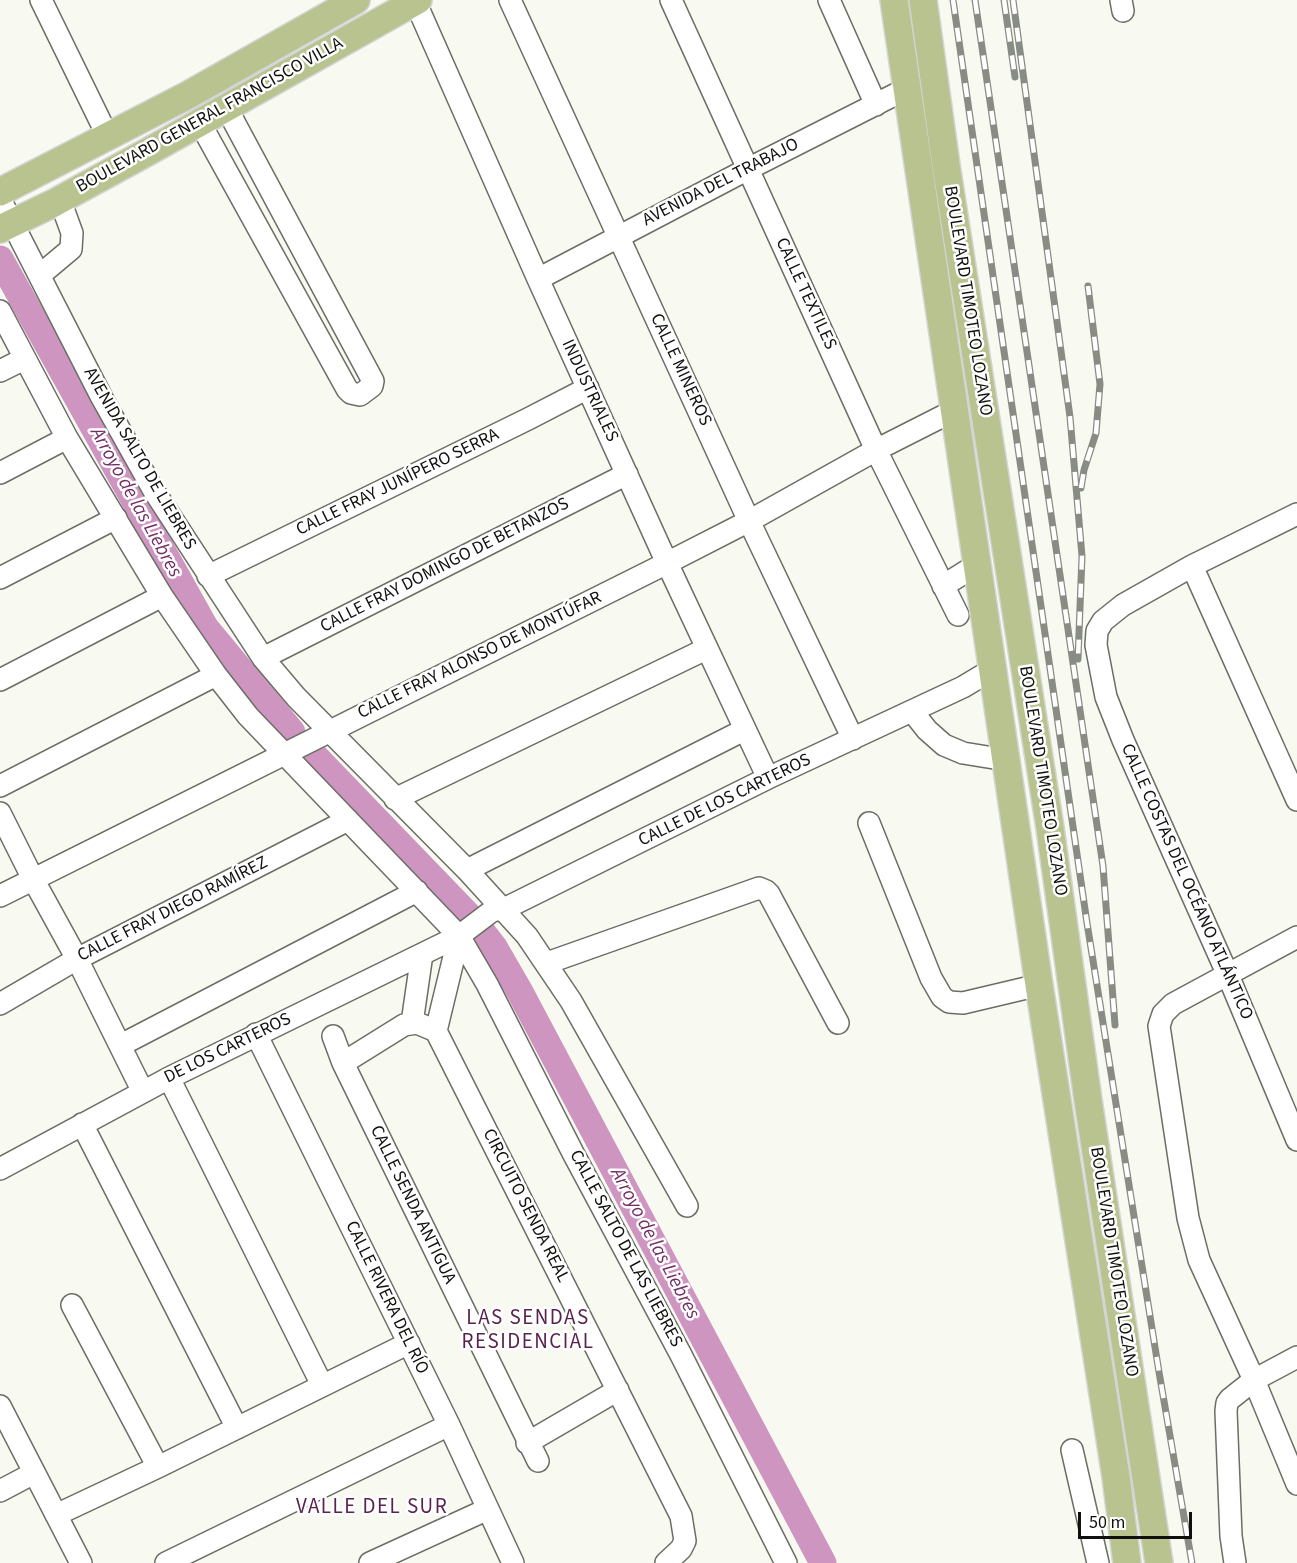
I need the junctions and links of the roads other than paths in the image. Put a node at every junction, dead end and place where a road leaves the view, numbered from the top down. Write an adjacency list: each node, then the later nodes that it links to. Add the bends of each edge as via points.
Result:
1 (41, 0): 13 (street)
2 (356, 0): 13 (main road, BOULEVARD GENERAL FRANCISCO VILLA)
3 (510, 0): 19 (street, CALLE MINEROS)
4 (671, 0): 14 (street, CALLE TEXTILES)
5 (829, 0): 10 (street)
6 (894, 0): 9 (main road, BOULEVARD TIMOTEO LOZANO)
7 (923, 0): 110 (main road, BOULEVARD TIMOTEO LOZANO)
8 (417, 1): 11 (main road, BOULEVARD GENERAL FRANCISCO VILLA); 21 (street, INDUSTRIALES)
9 (906, 89): 10 (street, AVENIDA DEL TRABAJO); 26 (main road, BOULEVARD TIMOTEO LOZANO)
10 (876, 105): 14 (street, AVENIDA DEL TRABAJO)
11 (226, 107): 12 (main road, BOULEVARD GENERAL FRANCISCO VILLA); 12 (street, via 372,381 372,386 360,395 347,389)
12 (200, 123): 17 (main road, BOULEVARD GENERAL FRANCISCO VILLA)
13 (108, 137): 15 (main road, BOULEVARD GENERAL FRANCISCO VILLA)
14 (748, 169): 19 (street, AVENIDA DEL TRABAJO); 28 (street, CALLE TEXTILES)
15 (0, 192)
16 (0, 199): 18 (street, AVENIDA SALTO DE LIEBRES)
17 (60, 200): 18 (main road, BOULEVARD GENERAL FRANCISCO VILLA); 20 (street, via 72,232 71,249)
18 (4, 226): 20 (street, AVENIDA SALTO DE LIEBRES)
19 (619, 237): 21 (street, AVENIDA DEL TRABAJO); 33 (street, CALLE MINEROS)
20 (39, 275): 37 (street, AVENIDA SALTO DE LIEBRES, via 154,491)
21 (538, 279): 25 (street, INDUSTRIALES)
22 (0, 311): 23 (street)
23 (24, 359): 24 (street); 27 (street)
24 (0, 371)
25 (588, 388): 30 (street, INDUSTRIALES); 37 (street, CALLE FRAY JUNÍPERO SERRA)
26 (953, 411): 28 (street, CALLE FRAY ALONSO DE MONTÚFAR); 35 (main road, BOULEVARD TIMOTEO LOZANO)
27 (67, 438): 29 (street); 32 (street)
28 (876, 450): 33 (street, CALLE FRAY ALONSO DE MONTÚFAR); 39 (street, CALLE TEXTILES)
29 (0, 473)
30 (627, 474): 34 (street, INDUSTRIALES); 43 (street, CALLE FRAY DOMINGO DE BETANZOS)
31 (1297, 514): 36 (street)
32 (116, 518): 38 (street); 40 (street)
33 (749, 521): 34 (street, CALLE FRAY ALONSO DE MONTÚFAR); 50 (street, CALLE MINEROS)
34 (667, 563): 42 (street, INDUSTRIALES); 49 (street, CALLE FRAY ALONSO DE MONTÚFAR)
35 (978, 564): 39 (street); 44 (main road, BOULEVARD TIMOTEO LOZANO)
36 (1192, 566): 56 (street); 70 (street, CALLE COSTAS DEL OCÉANO ATLÁNTICO, via 1123,605 1097,631 1096,645 1106,697 1123,740)
37 (208, 576): 43 (street, AVENIDA SALTO DE LIEBRES)
38 (0, 578)
39 (944, 586): 41 (street, CALLE TEXTILES)
40 (162, 596): 45 (street); 46 (street)
41 (958, 615)
42 (706, 649): 48 (street, INDUSTRIALES); 55 (street)
43 (263, 658): 49 (street, AVENIDA SALTO DE LIEBRES)
44 (993, 669): 47 (street, CALLE DE LOS CARTEROS); 52 (main road, BOULEVARD TIMOTEO LOZANO)
45 (216, 675): 51 (street, via 248,716); 54 (street)
46 (0, 680)
47 (912, 711): 50 (street, CALLE DE LOS CARTEROS); 52 (street, via 944,744 963,753)
48 (744, 730): 53 (street, INDUSTRIALES); 60 (street)
49 (326, 732): 51 (street, CALLE FRAY ALONSO DE MONTÚFAR); 55 (street, AVENIDA SALTO DE LIEBRES)
50 (853, 740): 53 (street, CALLE DE LOS CARTEROS)
51 (290, 752): 58 (street); 61 (street, CALLE FRAY ALONSO DE MONTÚFAR)
52 (1006, 760): 71 (main road, BOULEVARD TIMOTEO LOZANO)
53 (768, 778): 64 (street, CALLE DE LOS CARTEROS)
54 (0, 786)
55 (395, 799): 60 (street, AVENIDA SALTO DE LIEBRES)
56 (1297, 800)
57 (0, 813): 61 (street)
58 (348, 820): 62 (street); 68 (street, CALLE FRAY DIEGO RAMÍREZ)
59 (869, 823): 71 (street, via 942,997 963,1003)
60 (467, 870): 64 (street, AVENIDA SALTO DE LIEBRES)
61 (33, 879): 63 (street, CALLE FRAY ALONSO DE MONTÚFAR); 68 (street)
62 (417, 891): 65 (street); 78 (street)
63 (0, 896)
64 (498, 910): 65 (street, CALLE DE LOS CARTEROS); 69 (street, AVENIDA SALTO DE LIEBRES, via 527,936)
65 (464, 933): 67 (street, DE LOS CARTEROS); 75 (street); 107 (street, CALLE SALTO DE LAS LIEBRES, via 573,1153)
66 (1297, 937): 70 (street)
67 (422, 954): 73 (street); 76 (street, DE LOS CARTEROS)
68 (77, 959): 72 (street, CALLE FRAY DIEGO RAMÍREZ); 78 (street)
69 (547, 963): 74 (street, via 759,888 769,894); 85 (street, AVENIDA SALTO DE LIEBRES)
70 (1227, 974): 83 (street, CALLE COSTAS DEL OCÉANO ATLÁNTICO); 89 (street, via 1173,1004 1163,1014 1159,1026 1188,1218 1200,1260)
71 (1039, 985): 109 (main road, BOULEVARD TIMOTEO LOZANO)
72 (0, 1004)
73 (412, 1023): 75 (street); 79 (street)
74 (838, 1023)
75 (436, 1031): 91 (street, CIRCUITO SENDA REAL)
76 (256, 1034): 80 (street, DE LOS CARTEROS); 87 (street, CALLE RIVERA DEL RÍO)
77 (333, 1036): 79 (street, CALLE SENDA ANTIGUA)
78 (121, 1045): 81 (street)
79 (343, 1063): 91 (street, CALLE SENDA ANTIGUA, via 533,1452)
80 (169, 1078): 81 (street, DE LOS CARTEROS); 90 (street)
81 (142, 1092): 82 (street, DE LOS CARTEROS)
82 (82, 1124): 84 (street, DE LOS CARTEROS); 94 (street)
83 (1297, 1140)
84 (0, 1169)
85 (687, 1206)
86 (72, 1305): 96 (street)
87 (409, 1343): 90 (street); 93 (street, CALLE RIVERA DEL RÍO)
88 (1297, 1357): 89 (street)
89 (1254, 1380): 98 (street); 111 (street, via 1230,1398 1226,1411)
90 (322, 1385): 94 (street)
91 (618, 1390): 106 (street, CIRCUITO SENDA REAL, via 681,1516 685,1541)
92 (0, 1406): 97 (street)
93 (449, 1425): 100 (street, CALLE RIVERA DEL RÍO); 103 (street)
94 (237, 1428): 96 (street)
95 (1072, 1450): 108 (street)
96 (158, 1467): 101 (street)
97 (34, 1473): 99 (street); 101 (street)
98 (1297, 1484)
99 (0, 1491)
100 (488, 1509): 104 (street); 105 (street, CALLE RIVERA DEL RÍO)
101 (56, 1515): 102 (street)
102 (74, 1561)
103 (166, 1563)
104 (370, 1563)
105 (513, 1563)
106 (666, 1563)
107 (786, 1563)
108 (1098, 1563)
109 (1127, 1563)
110 (1159, 1563)
111 (1235, 1563)

